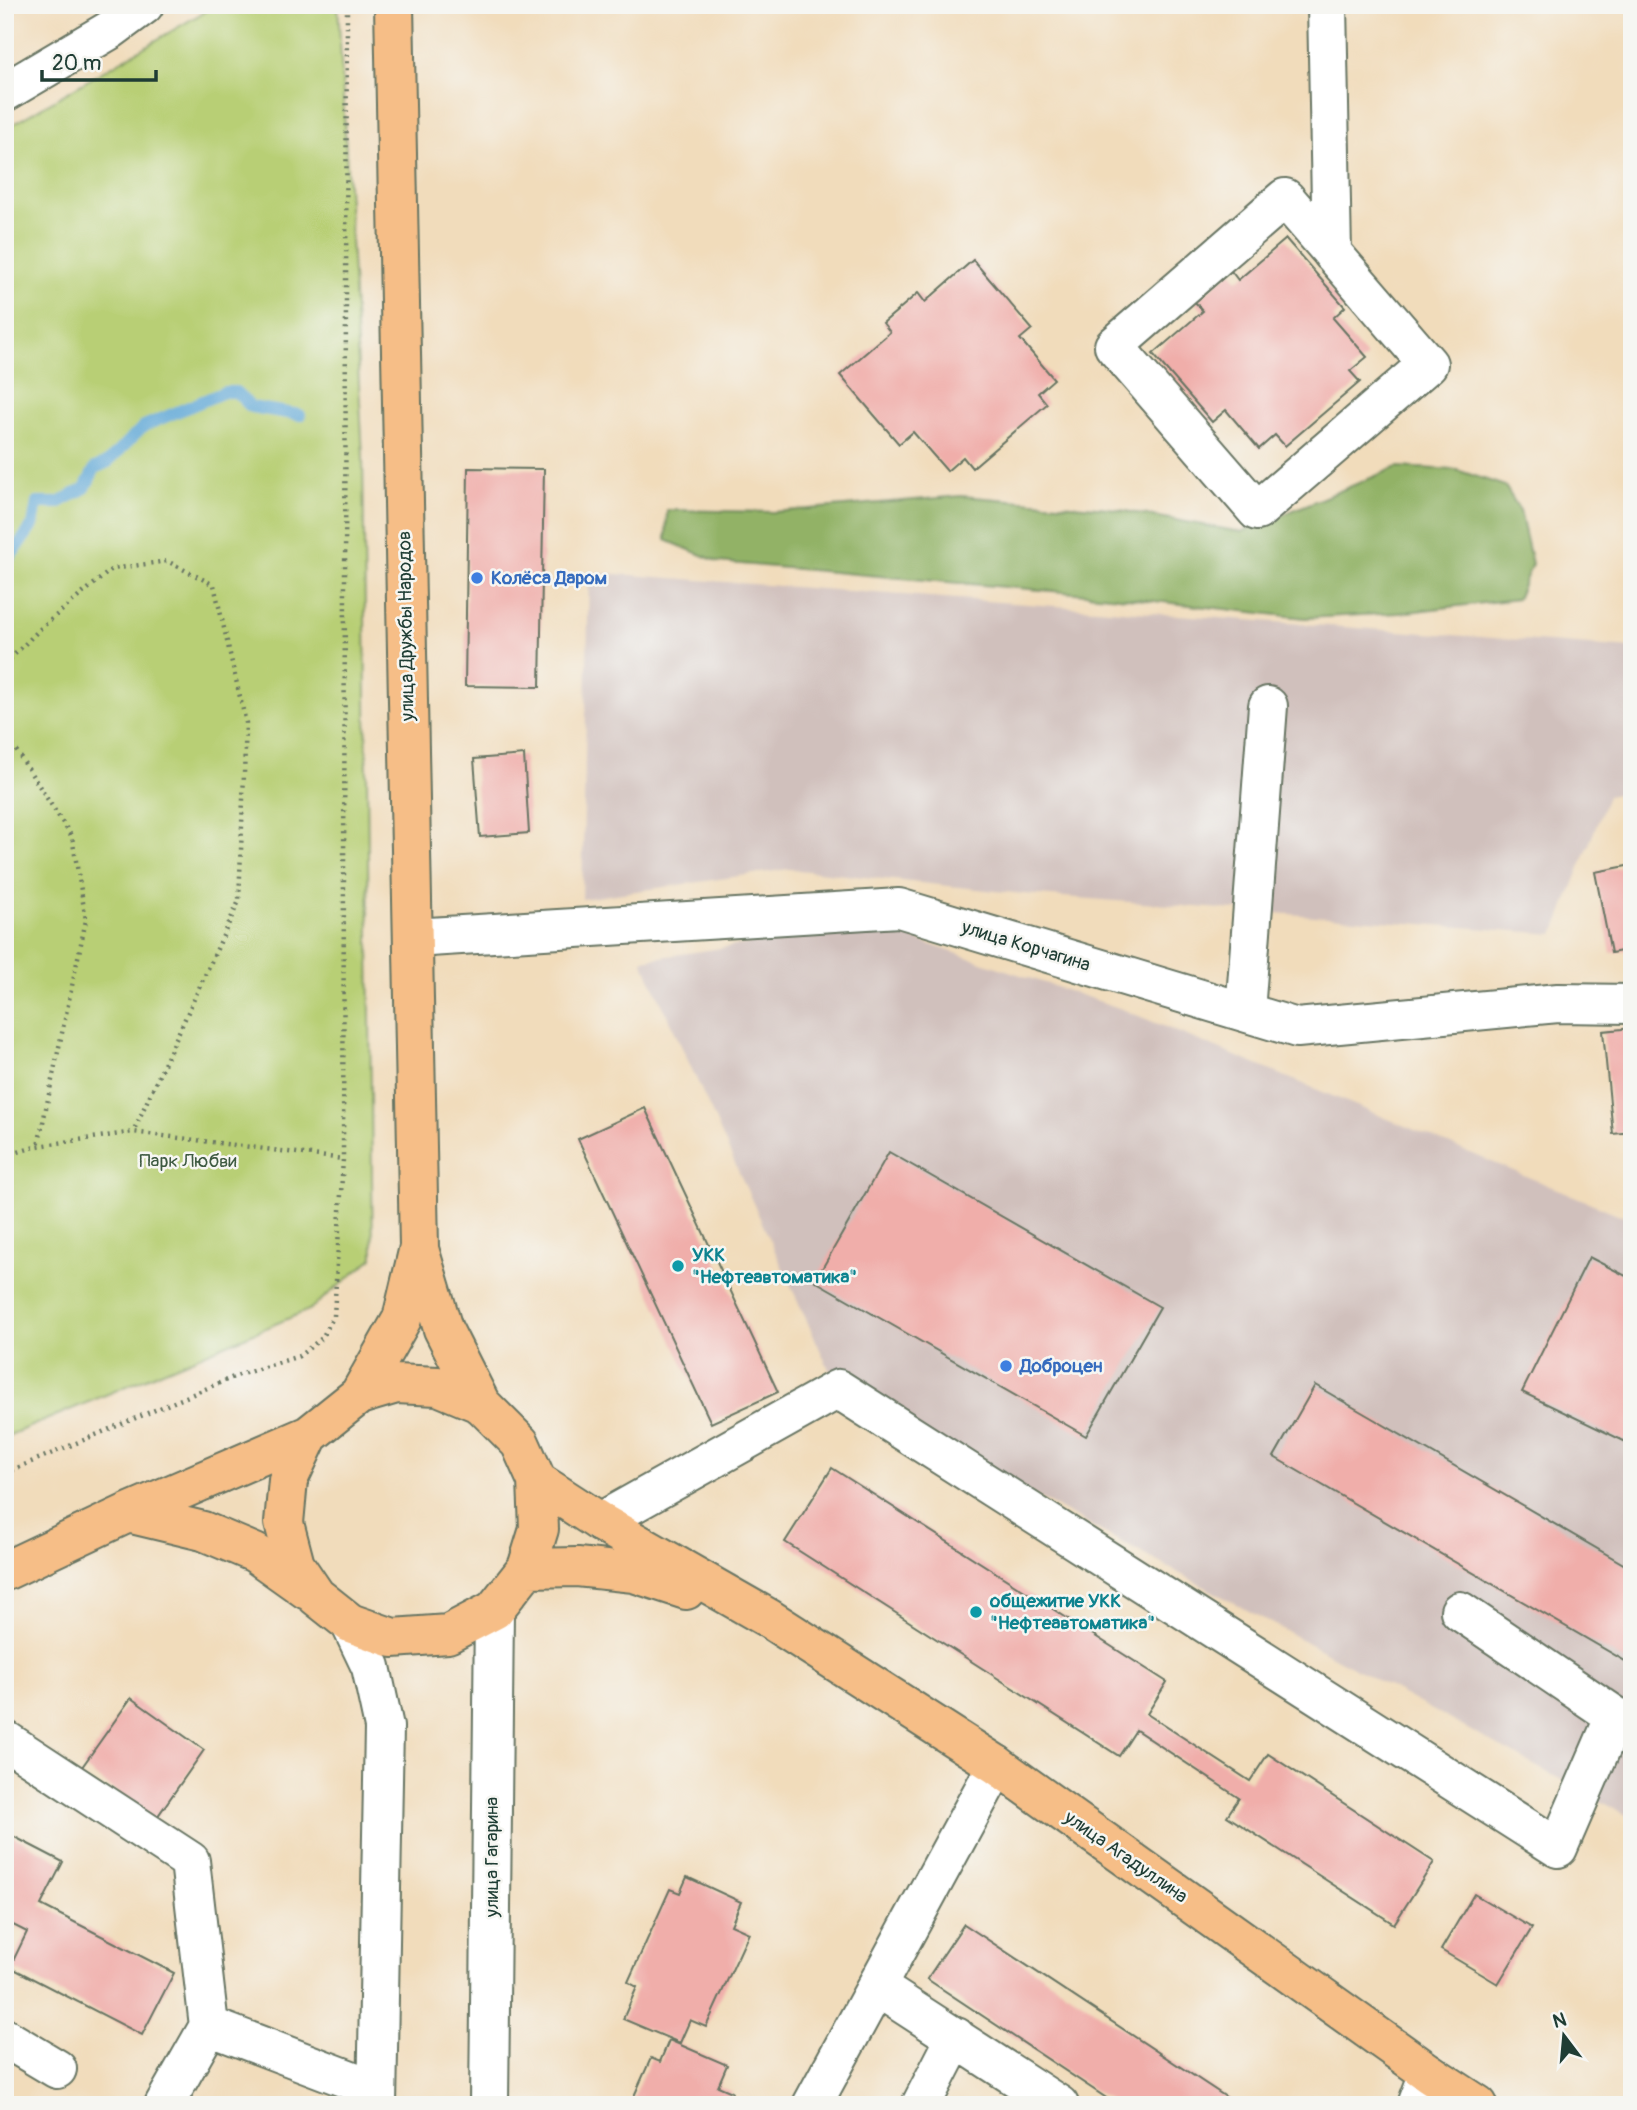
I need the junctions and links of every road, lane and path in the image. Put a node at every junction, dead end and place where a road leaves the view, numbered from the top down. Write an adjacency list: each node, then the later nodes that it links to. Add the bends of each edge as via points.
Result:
1 (144, 5): 5 (street)
2 (347, 5): 16 (path)
3 (394, 5): 10 (main road, улица Дружбы Народов)
4 (1327, 5): 6 (street)
5 (5, 92)
6 (1332, 253): 6 (street, via 1428,364 1257,511 1114,345 1285,198)
7 (5, 664): 13 (path, via 112,569 167,561 214,585 246,723 239,901)
8 (1268, 706): 12 (street)
9 (5, 733): 14 (path, via 72,836 86,920)
10 (413, 938): 12 (street, улица Корчагина, via 899,908); 17 (main road, улица Дружбы Народов)
11 (1632, 1004): 12 (street, улица Корчагина, via 1558,1003 1297,1028)
12 (1245, 1012)
13 (133, 1132): 14 (path); 16 (path)
14 (38, 1146): 15 (path)
15 (5, 1156)
16 (343, 1158): 21 (path, via 334,1316 322,1338 299,1356 236,1376)
17 (419, 1247): 18 (main road, via 402,1320); 19 (main road, via 443,1329)
18 (359, 1395): 19 (main road, via 396,1384 438,1386); 20 (main road)
19 (481, 1404): 22 (main road, via 520,1443)
20 (309, 1435): 23 (main road); 27 (main road, via 288,1480 284,1523 295,1565)
21 (5, 1473)
22 (537, 1481): 24 (main road); 25 (main road, via 539,1529)
23 (128, 1513): 26 (main road); 27 (main road, via 203,1531 255,1552)
24 (600, 1522): 29 (street, via 838,1389 1558,1848 1615,1716); 30 (main road)
25 (527, 1568): 28 (main road); 30 (main road, via 634,1573)
26 (5, 1571)
27 (316, 1596): 31 (main road)
28 (494, 1610): 31 (main road, via 449,1634 393,1638); 42 (street, улица Гагарина)
29 (1460, 1611)
30 (768, 1618): 33 (main road, улица Агадуллина)
31 (349, 1623): 40 (street, via 371,1667 384,1727)
32 (5, 1740): 35 (street, via 190,1861)
33 (997, 1765): 34 (street); 39 (main road, улица Агадуллина)
34 (877, 1987): 36 (street); 43 (street)
35 (209, 2025): 40 (street); 41 (street)
36 (956, 2037): 44 (street); 45 (street)
37 (5, 2038): 38 (street)
38 (57, 2069)
39 (1423, 2089): 46 (main road, улица Агадуллина)
40 (377, 2097)
41 (164, 2105)
42 (489, 2105)
43 (812, 2105)
44 (921, 2105)
45 (1059, 2105)
46 (1478, 2105)

